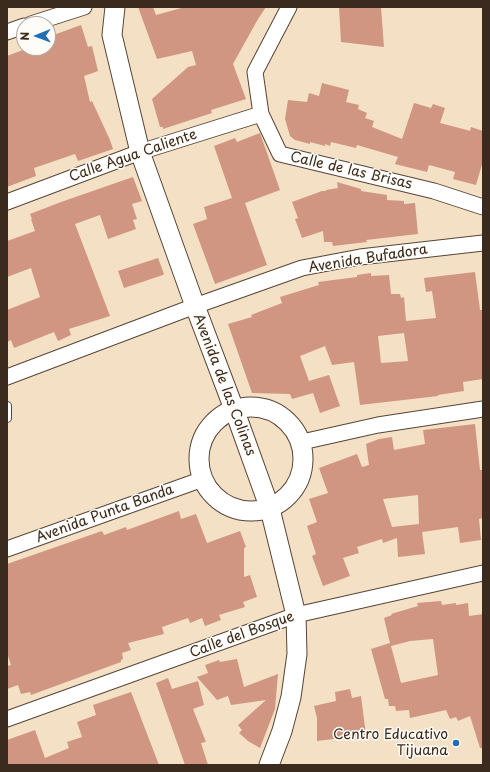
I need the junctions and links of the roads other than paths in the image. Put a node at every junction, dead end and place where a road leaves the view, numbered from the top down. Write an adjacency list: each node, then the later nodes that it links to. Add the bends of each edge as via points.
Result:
1 (84, 7): 4 (street)
2 (115, 7): 6 (street, Avenida de las Colinas, via 112,35)
3 (288, 7): 5 (street, Calle de las Brisas, via 255,72)
4 (56, 16)
5 (261, 114): 6 (street, Calle Agua Caliente); 8 (street, Calle de las Brisas, via 280,154 434,191)
6 (140, 152): 7 (street, Calle Agua Caliente); 10 (street, Avenida de las Colinas)
7 (7, 202)
8 (483, 207)
9 (483, 243): 10 (street, Avenida Bufadora, via 360,257 302,268)
10 (194, 306): 11 (street, Avenida Bufadora); 13 (street, Avenida de las Colinas)
11 (7, 377)
12 (7, 406): 15 (lane)
13 (234, 409): 16 (street, via 254,406 274,412 291,424); 17 (street, via 221,416 203,438 199,451 199,466); 18 (street, Avenida de las Colinas)
14 (483, 409): 16 (street, via 378,425)
15 (7, 418)
16 (302, 442): 18 (street, via 304,462 299,482 287,498)
17 (203, 479): 18 (street, via 214,496 230,508 250,512); 19 (street, Avenida Punta Banda)
18 (270, 509): 21 (street, Avenida de las Colinas)
19 (7, 549)
20 (483, 573): 21 (street, Calle del Bosque)
21 (296, 615): 22 (street, Calle del Bosque); 23 (street, Avenida de las Colinas, via 297,654 291,697)
22 (7, 719)
23 (269, 765)

